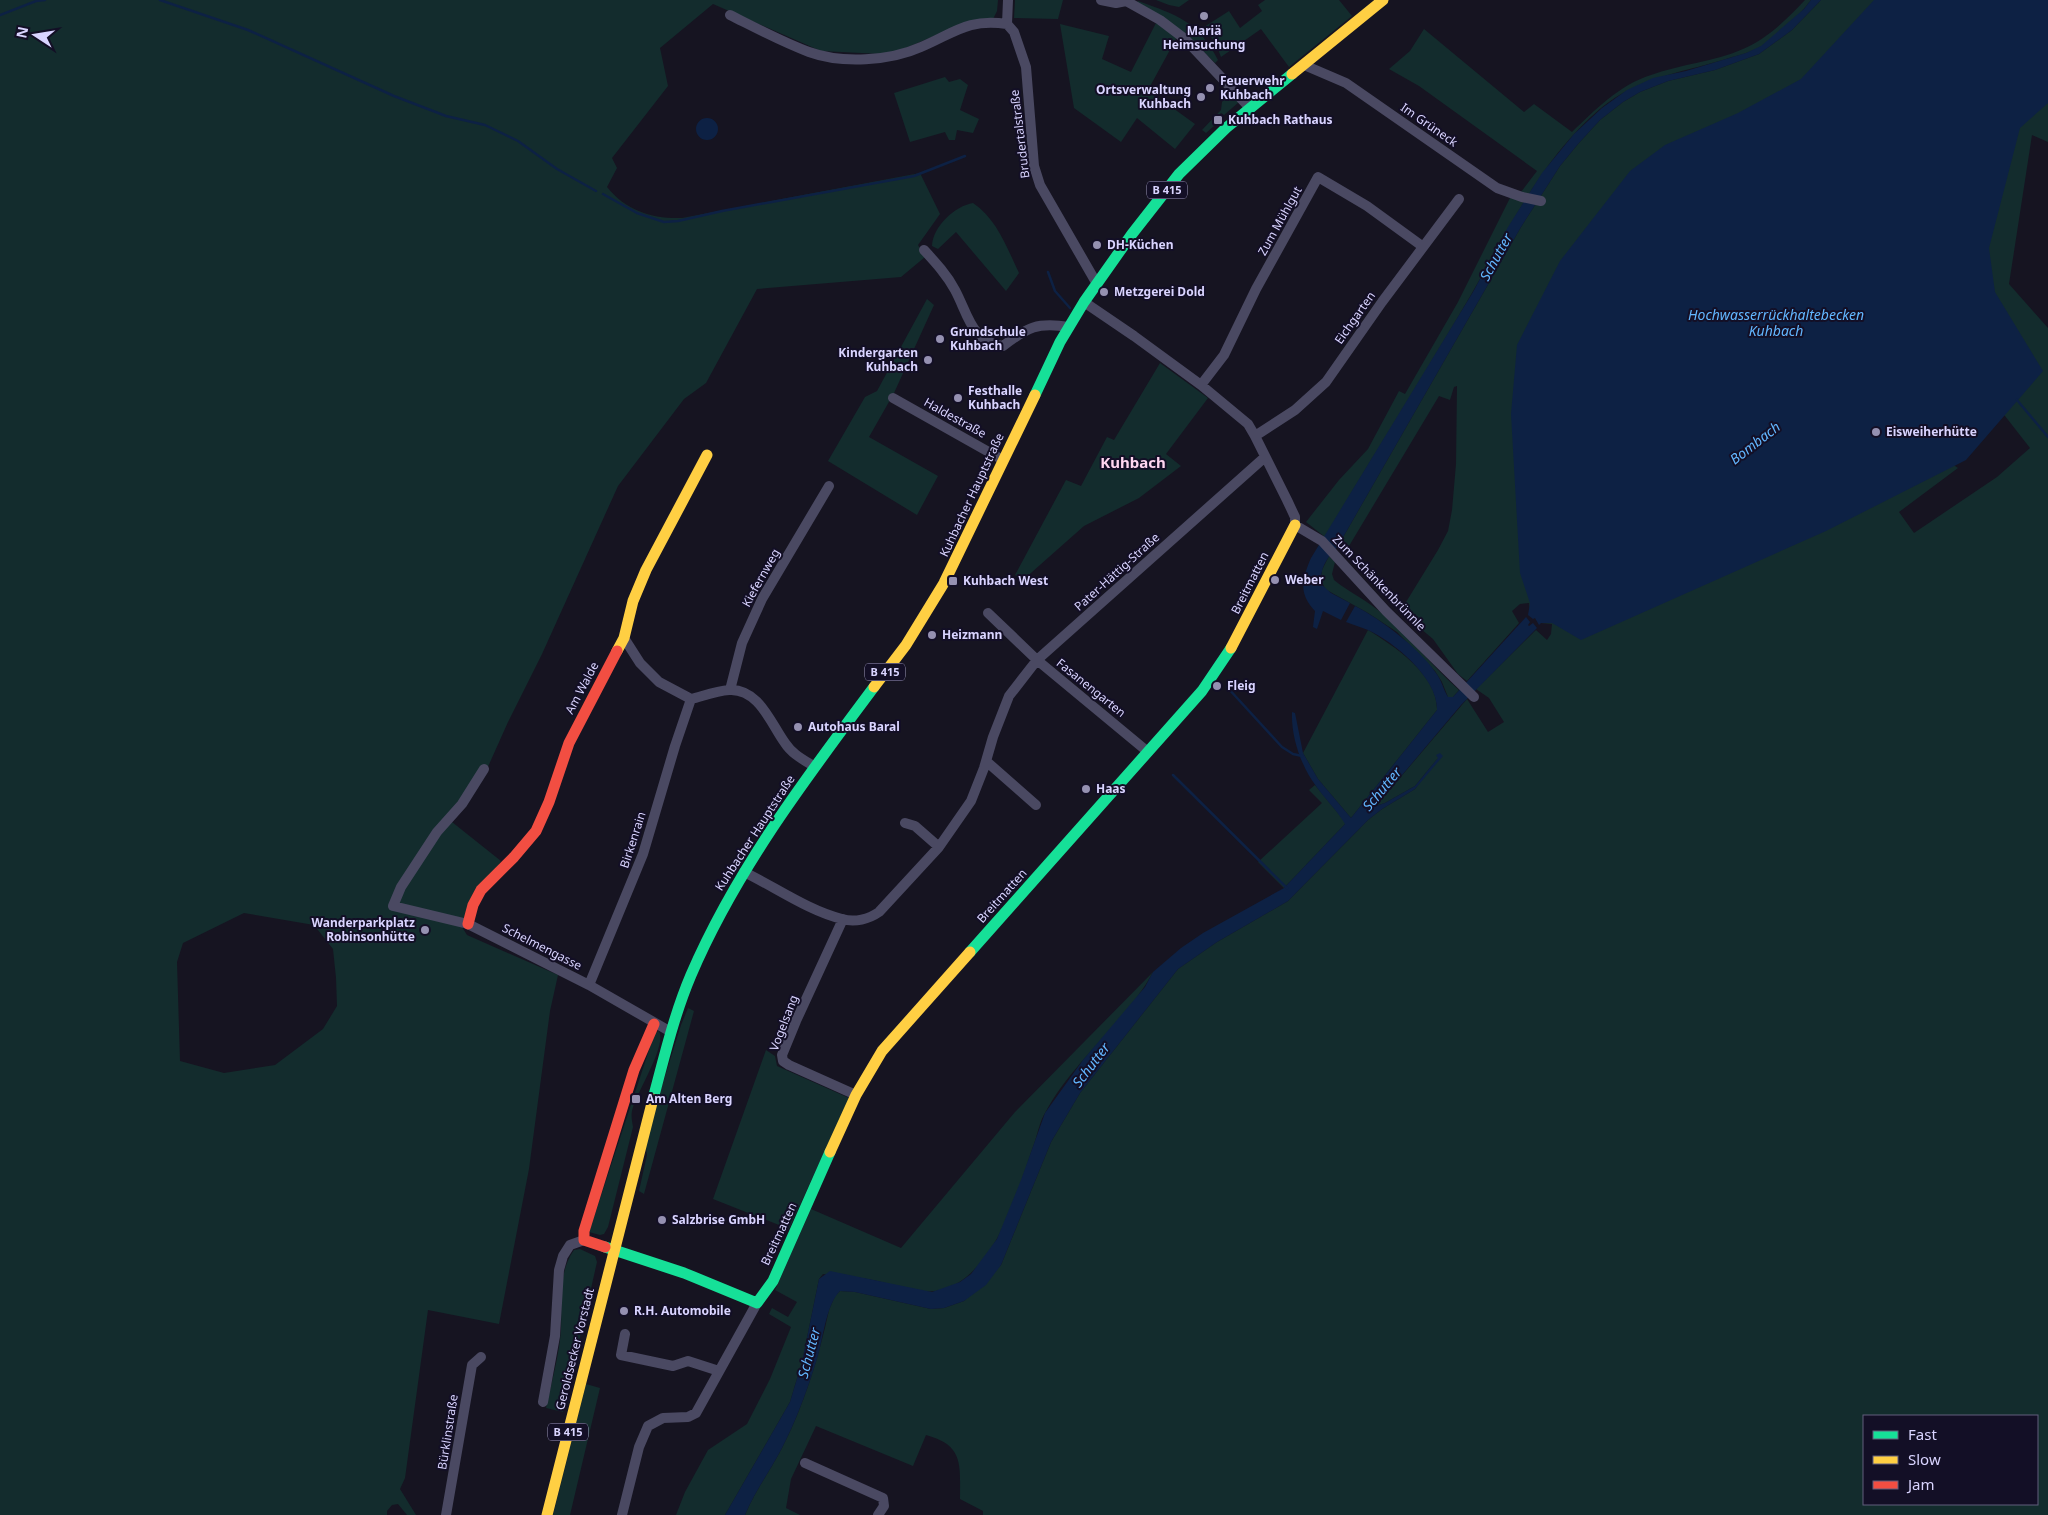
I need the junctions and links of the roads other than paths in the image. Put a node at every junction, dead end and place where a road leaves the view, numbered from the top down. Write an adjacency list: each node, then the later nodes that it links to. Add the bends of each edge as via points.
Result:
1 (1008, 0): 6 (street)
2 (1101, 0): 4 (street)
3 (1383, 0): 7 (street, Kuhbacher Hauptstraße / B 415)
4 (1126, 1): 8 (street, via 1185,39)
5 (730, 15): 6 (street, via 810,52 829,57 876,60 922,47 952,31 978,23)
6 (1007, 24): 13 (street, Brudertalstraße, via 1016,38 1026,67 1034,166 1040,185)
7 (1304, 65): 8 (street, Kuhbacher Hauptstraße / B 415); 10 (street, Im Grüneck, via 1346,83 1497,188)
8 (1250, 108): 13 (street, Kuhbacher Hauptstraße / B 415, via 1178,174)
9 (1459, 199): 11 (street, Eichgarten)
10 (1541, 201)
11 (1422, 246): 16 (street, Zum Mühlgut, via 1368,206 1318,177 1224,355); 18 (street, Eichgarten, via 1326,382 1295,410)
12 (924, 250): 15 (street, via 956,290 978,335 989,344 1003,346 1025,330 1047,324)
13 (1097, 284): 14 (street, Kuhbacher Hauptstraße / B 415)
14 (1084, 302): 15 (street, Kuhbacher Hauptstraße / B 415); 16 (street)
15 (1069, 327): 21 (street, Kuhbacher Hauptstraße / B 415)
16 (1201, 385): 18 (street, via 1248,424)
17 (893, 398): 21 (street, Haldestraße)
18 (1256, 436): 20 (street)
19 (707, 455): 25 (street, Am Walde, via 646,570 633,601)
20 (1265, 457): 23 (street, via 1295,516); 26 (street, Pater-Hättig-Straße)
21 (1003, 460): 32 (street, Kuhbacher Hauptstraße / B 415, via 956,560 906,645)
22 (829, 486): 27 (street, Kiefernweg, via 762,599 742,643)
23 (1295, 526): 28 (street, Zum Schänkenbrünnle, via 1322,541 1386,611); 30 (street, Breitmatten, via 1219,667)
24 (988, 613): 26 (street)
25 (624, 638): 29 (street, via 640,664 659,682); 39 (street, Am Walde, via 569,743 536,831 481,890)
26 (1037, 660): 30 (street, Fasanengarten); 31 (street, Fasanengarten, via 1008,696)
27 (730, 690): 29 (street); 32 (street, via 759,704 789,748)
28 (1474, 696)
29 (691, 699): 40 (street, Birkenrain, via 643,854)
30 (1148, 752): 43 (street, Breitmatten, via 882,1051)
31 (986, 761): 34 (street); 36 (street, Fasanengarten, via 971,801)
32 (814, 767): 37 (street, Kuhbacher Hauptstraße / B 415)
33 (484, 769): 39 (street, Schelmengasse, via 462,804 437,832 401,887 393,906)
34 (1036, 805)
35 (905, 823): 36 (street, via 915,826)
36 (939, 848): 38 (street, Fasanengarten, via 874,916 861,920)
37 (744, 872): 38 (street, Fasanengarten, via 817,910); 42 (street, Kuhbacher Hauptstraße / B 415, via 702,950)
38 (843, 919): 43 (street, Vogelsang, via 782,1055 789,1066)
39 (468, 924): 40 (street, Schelmengasse)
40 (589, 985): 41 (street, Schelmengasse)
41 (654, 1024): 42 (street, Schelmengasse); 44 (street, via 634,1070 584,1231)
42 (671, 1032): 45 (street, B 415)
43 (856, 1095): 46 (street, Breitmatten, via 773,1281)
44 (584, 1240): 45 (street); 50 (street, Geroldsecker Vorstadt, via 570,1246 559,1270 555,1336)
45 (614, 1249): 46 (street); 53 (street, Geroldsecker Vorstadt / B 415)
46 (757, 1303): 49 (street, Breitmatten)
47 (625, 1334): 49 (street, via 621,1355 673,1366 688,1361)
48 (481, 1356): 52 (street, Bürklinstraße, via 472,1365)
49 (719, 1371): 54 (street, Breitmatten, via 696,1413 663,1418 648,1426 639,1447)
50 (543, 1402)
51 (806, 1463): 55 (street, via 883,1498 884,1506)
52 (446, 1515)
53 (547, 1515)
54 (622, 1515)
55 (878, 1515)

